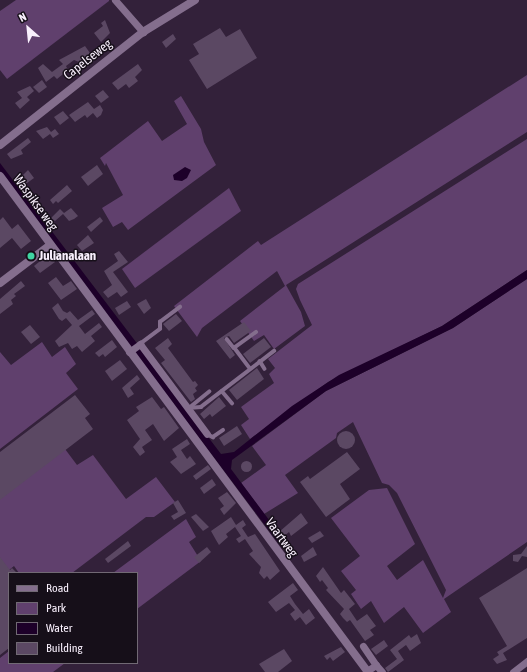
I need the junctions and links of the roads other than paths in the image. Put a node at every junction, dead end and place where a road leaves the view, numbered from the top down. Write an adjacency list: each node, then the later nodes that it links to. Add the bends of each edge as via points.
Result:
1 (115, 0): 3 (street)
2 (195, 0): 3 (street, Capelseweg)
3 (143, 32): 4 (street, Capelseweg)
4 (0, 145)
5 (0, 176): 6 (street, Waspikse weg)
6 (50, 245): 7 (street); 11 (street, Vaartweg)
7 (0, 284)
8 (180, 306): 11 (lane, via 160,322 160,329)
9 (256, 332): 12 (lane)
10 (227, 339): 12 (lane)
11 (135, 347): 20 (street, Vaartweg); 20 (street, Vaartweg)
12 (234, 348): 15 (lane)
13 (274, 351): 14 (lane)
14 (260, 362): 15 (lane); 16 (lane)
15 (250, 369): 17 (lane)
16 (265, 369)
17 (222, 391): 19 (lane); 20 (lane, via 201,407)
18 (209, 392): 20 (lane)
19 (232, 403)
20 (183, 412): 22 (street, Vaartweg); 26 (street, Vaartweg)
21 (223, 430): 22 (lane, via 213,437)
22 (208, 434)
23 (363, 646): 25 (street)
24 (527, 661): 28 (street)
25 (376, 665): 26 (street, Vaartweg); 27 (street)
26 (367, 672)
27 (382, 672)
28 (513, 672)

